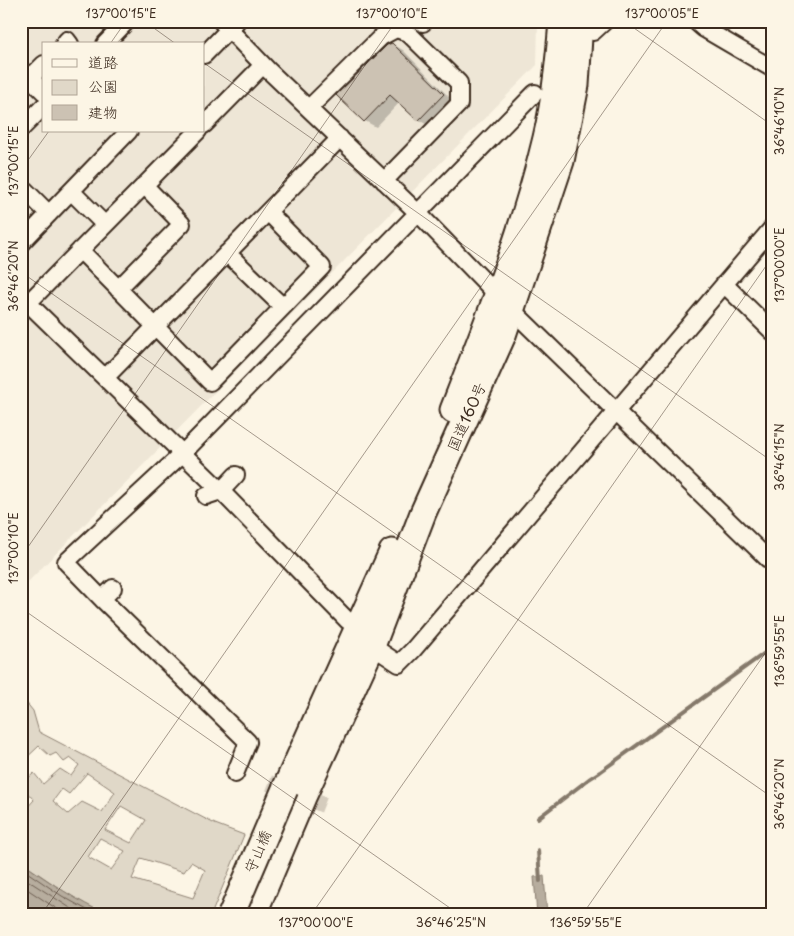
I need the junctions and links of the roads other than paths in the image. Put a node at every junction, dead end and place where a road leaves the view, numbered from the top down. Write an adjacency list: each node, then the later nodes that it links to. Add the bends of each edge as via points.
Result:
1 (127, 21): 7 (street)
2 (562, 21): 35 (highway, 国道160号, via 555,91 546,137)
3 (229, 24): 8 (street); 10 (street)
4 (702, 24): 11 (street)
5 (593, 25): 35 (highway, 国道160号, via 560,161)
6 (417, 27): 15 (street, via 396,29 381,36); 21 (street, via 459,83 460,104)
7 (107, 42)
8 (205, 54)
9 (42, 65): 12 (street, via 27,75)
10 (263, 65): 15 (street); 16 (street)
11 (773, 69)
12 (42, 90)
13 (535, 92): 26 (street)
14 (42, 108): 17 (street)
15 (309, 108): 20 (street)
16 (205, 124)
17 (21, 129)
18 (128, 132): 24 (street)
19 (189, 134): 22 (street)
20 (340, 138): 21 (street); 25 (street)
21 (384, 181): 26 (street)
22 (144, 185): 28 (street); 34 (street, via 182,224)
23 (21, 186): 27 (street)
24 (71, 191): 27 (street); 28 (street)
25 (268, 212): 32 (street); 37 (street, via 322,267)
26 (418, 213): 35 (street, via 433,233); 42 (street)
27 (49, 214): 30 (street)
28 (104, 225): 31 (street)
29 (773, 227): 33 (street)
30 (23, 238)
31 (80, 250): 34 (street); 36 (street)
32 (228, 253): 37 (street); 38 (street)
33 (724, 284): 39 (street); 41 (street)
34 (118, 289): 38 (street)
35 (504, 302): 41 (street); 46 (highway, 国道160号); 47 (highway, 国道160号, via 503,334 423,513)
36 (25, 303): 40 (street)
37 (283, 307): 38 (street, via 210,382)
38 (155, 327): 40 (street)
39 (773, 332)
40 (105, 378): 42 (street)
41 (616, 411): 45 (street); 47 (street, via 400,664)
42 (182, 454): 44 (street); 48 (street, via 66,562 107,594 248,742)
43 (236, 475): 44 (street)
44 (214, 494): 46 (street, via 348,621)
45 (771, 558)
46 (360, 624): 49 (highway, 国道160号)
47 (372, 646): 49 (highway, 国道160号)
48 (235, 774)
49 (294, 793): 50 (highway, 守山橋, bridge); 51 (highway, 守山橋)
50 (231, 915)
51 (253, 915)

